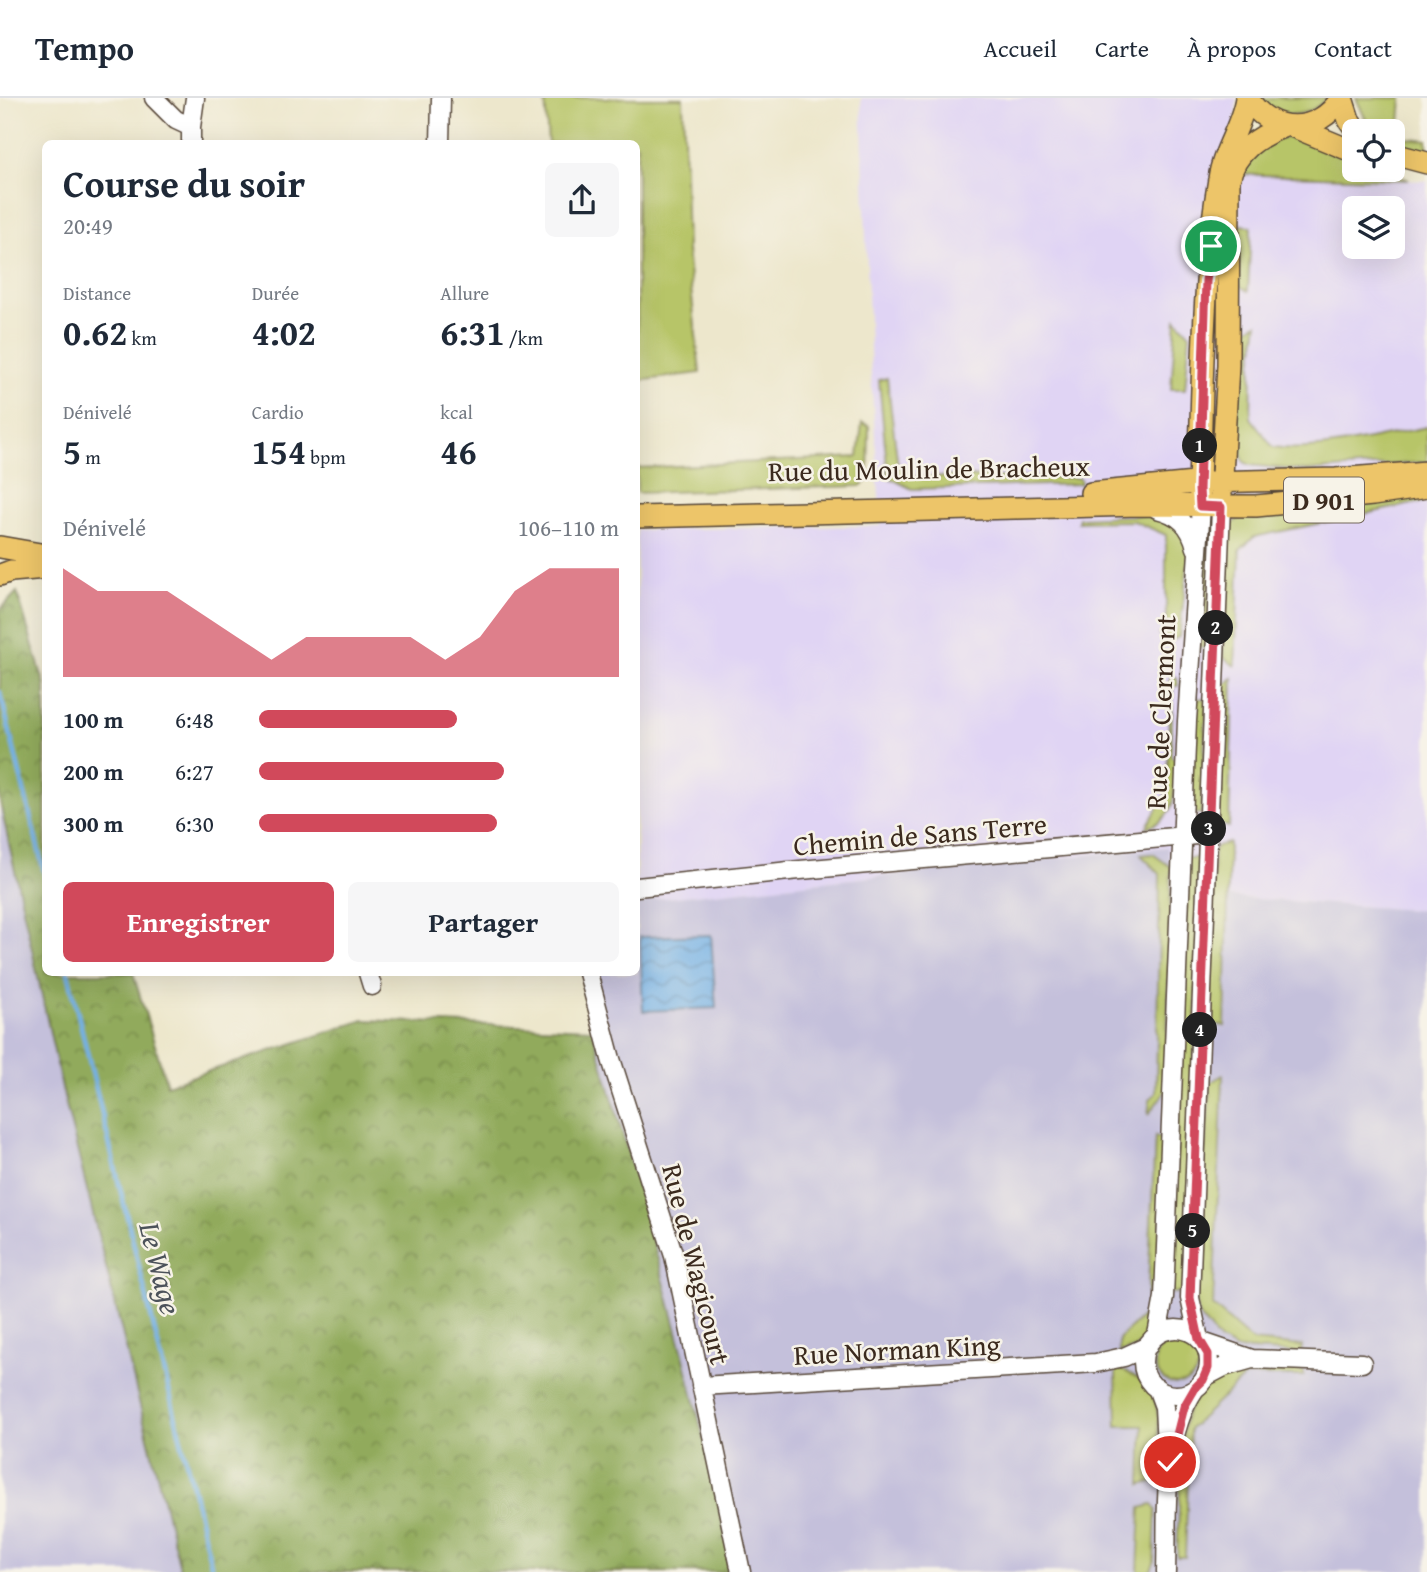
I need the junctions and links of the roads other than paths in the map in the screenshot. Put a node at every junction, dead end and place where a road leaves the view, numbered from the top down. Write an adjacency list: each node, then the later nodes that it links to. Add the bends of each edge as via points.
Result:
1 (154, 98): 8 (street)
2 (195, 98): 8 (street)
3 (441, 98): 9 (street)
4 (1247, 98): 7 (main road, via 1264,117); 18 (main road, Rue de Clermont, via 1220,170 1208,260)
5 (1342, 98): 6 (main road); 7 (main road, Rue de Clermont, via 1312,124)
6 (1349, 119)
7 (1289, 126): 10 (main road); 15 (main road, Rue de Clermont, via 1270,131 1249,146 1230,174)
8 (191, 135)
9 (440, 140)
10 (1342, 147)
11 (1405, 157): 12 (main road)
12 (1427, 163)
13 (1405, 168): 14 (main road)
14 (1427, 173)
15 (1224, 433): 17 (main road, via 1240,466); 19 (main road, Rue de Clermont)
16 (1425, 475): 17 (main road, D 901); 22 (main road, D 901, via 1281,505)
17 (1279, 480): 19 (main road, D 901)
18 (1199, 482): 19 (main road, Rue du Moulin de Bracheux); 20 (main road, Rue du Moulin de Bracheux, via 1077,494); 22 (main road, Rue de Clermont)
19 (1222, 482): 22 (main road, Rue de Clermont)
20 (640, 503)
21 (1140, 505): 22 (main road, Rue du Moulin de Bracheux); 23 (main road, Rue du Moulin de Bracheux); 26 (street, via 1180,519 1192,536)
22 (1211, 506): 26 (street, Rue de Clermont); 30 (street, Rue de Clermont)
23 (640, 517)
24 (0, 547): 25 (main road)
25 (42, 554)
26 (1196, 559): 29 (street, Rue de Clermont)
27 (42, 568): 28 (main road)
28 (0, 575)
29 (1189, 667): 30 (street); 32 (street, Rue de Clermont)
30 (1214, 673): 31 (street, Rue de Clermont)
31 (1208, 834): 32 (street, Chemin de Sans Terre); 36 (street, Rue de Clermont, via 1190,1298)
32 (1182, 836): 33 (street, Chemin de Sans Terre); 35 (street, Rue de Clermont, via 1164,1297)
33 (640, 887)
34 (589, 976): 42 (street, Rue de Wagicourt, via 672,1248)
35 (1152, 1340): 36 (street, via 1179,1329); 38 (street, Rue Norman King, via 1124,1357); 40 (street, via 1144,1364)
36 (1201, 1340): 37 (street); 41 (street, via 1209,1359)
37 (1252, 1359): 39 (street); 41 (street, via 1224,1367)
38 (1096, 1363): 40 (street, Rue Norman King, via 1133,1369); 42 (street, Rue Norman King)
39 (1362, 1363)
40 (1152, 1382): 41 (street, via 1169,1394); 43 (street, via 1164,1412)
41 (1200, 1383): 43 (street, via 1184,1407)
42 (701, 1386): 44 (street, Rue de Wagicourt)
43 (1168, 1476): 45 (street)
44 (741, 1572)
45 (1166, 1572)

